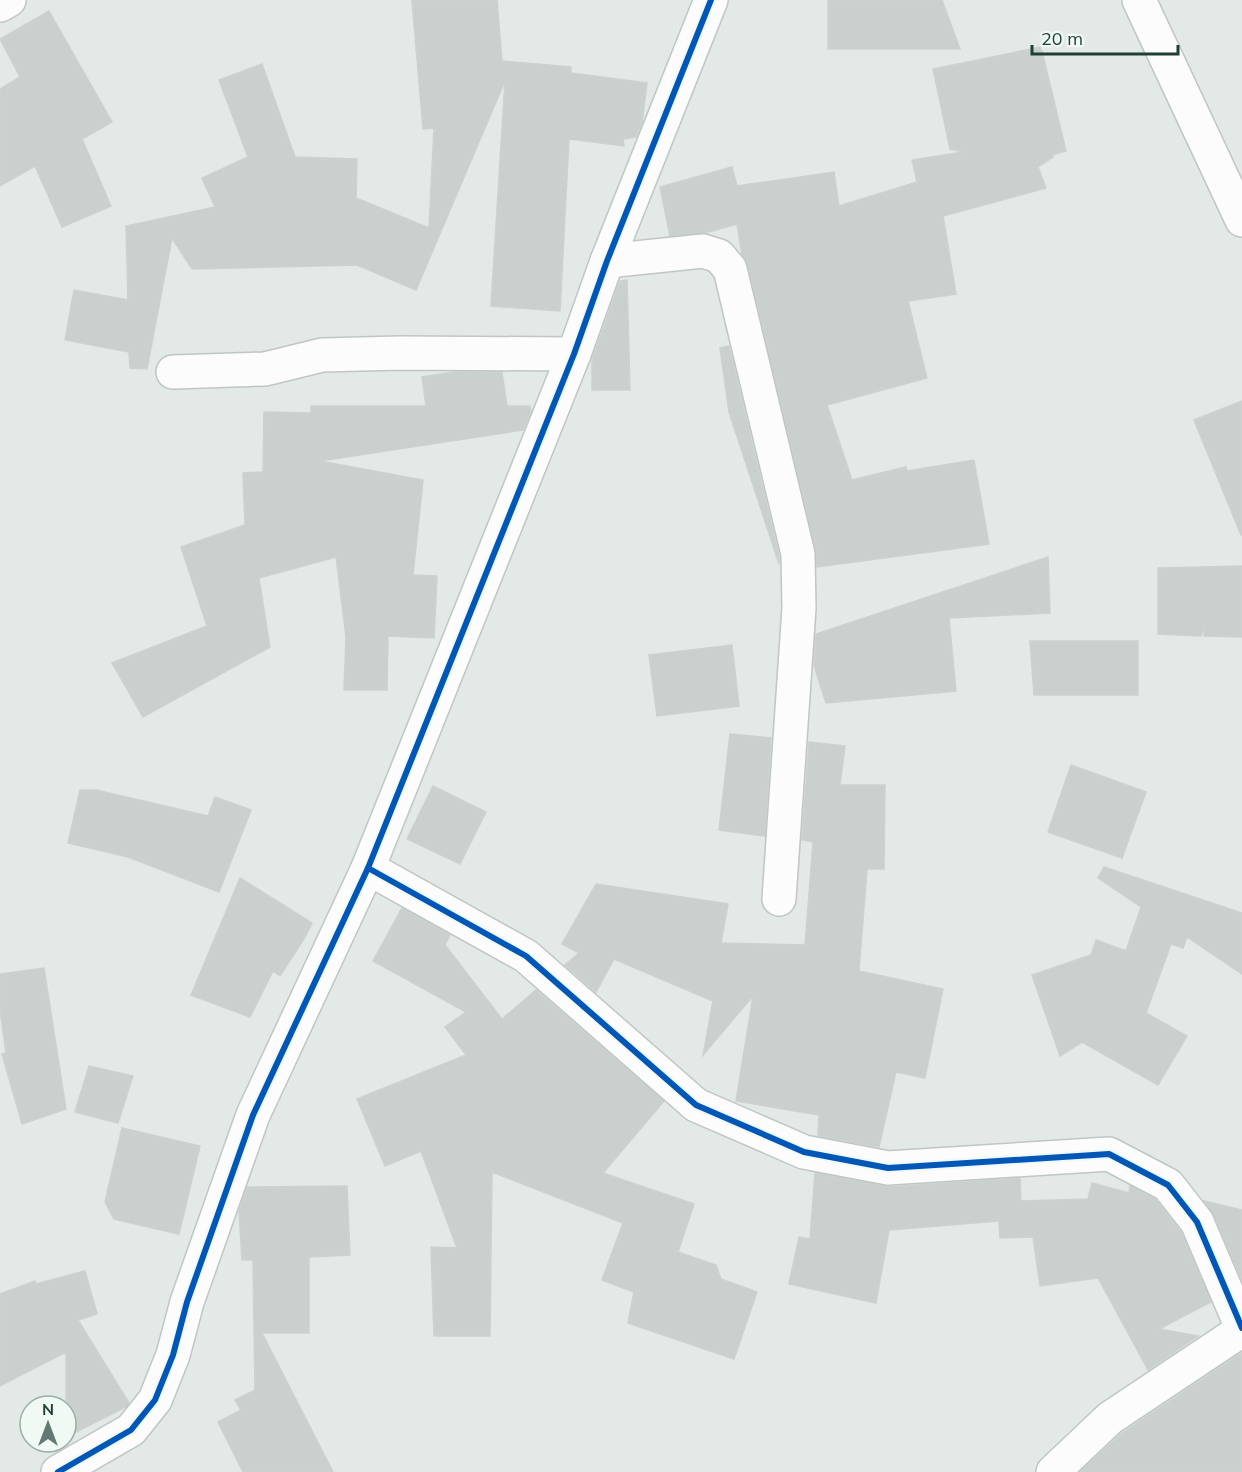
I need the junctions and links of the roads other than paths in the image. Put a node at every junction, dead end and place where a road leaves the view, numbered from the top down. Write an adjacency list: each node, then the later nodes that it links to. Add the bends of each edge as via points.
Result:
1 (9, 0): 4 (street)
2 (711, 0): 6 (street)
3 (1139, 0): 5 (street)
4 (0, 5)
5 (1242, 219)
6 (607, 261): 7 (street); 10 (street, via 703,251 719,256 730,268 798,554 799,608)
7 (574, 354): 8 (street, via 322,355 265,369); 9 (street)
8 (173, 372)
9 (368, 868): 11 (street, via 526,956 696,1105 804,1152 888,1168 1109,1154 1168,1185 1197,1222); 12 (street, via 253,1115 155,1400 131,1430)
10 (779, 899)
11 (1242, 1329): 13 (street, via 1110,1418)
12 (58, 1472)
13 (1053, 1472)

